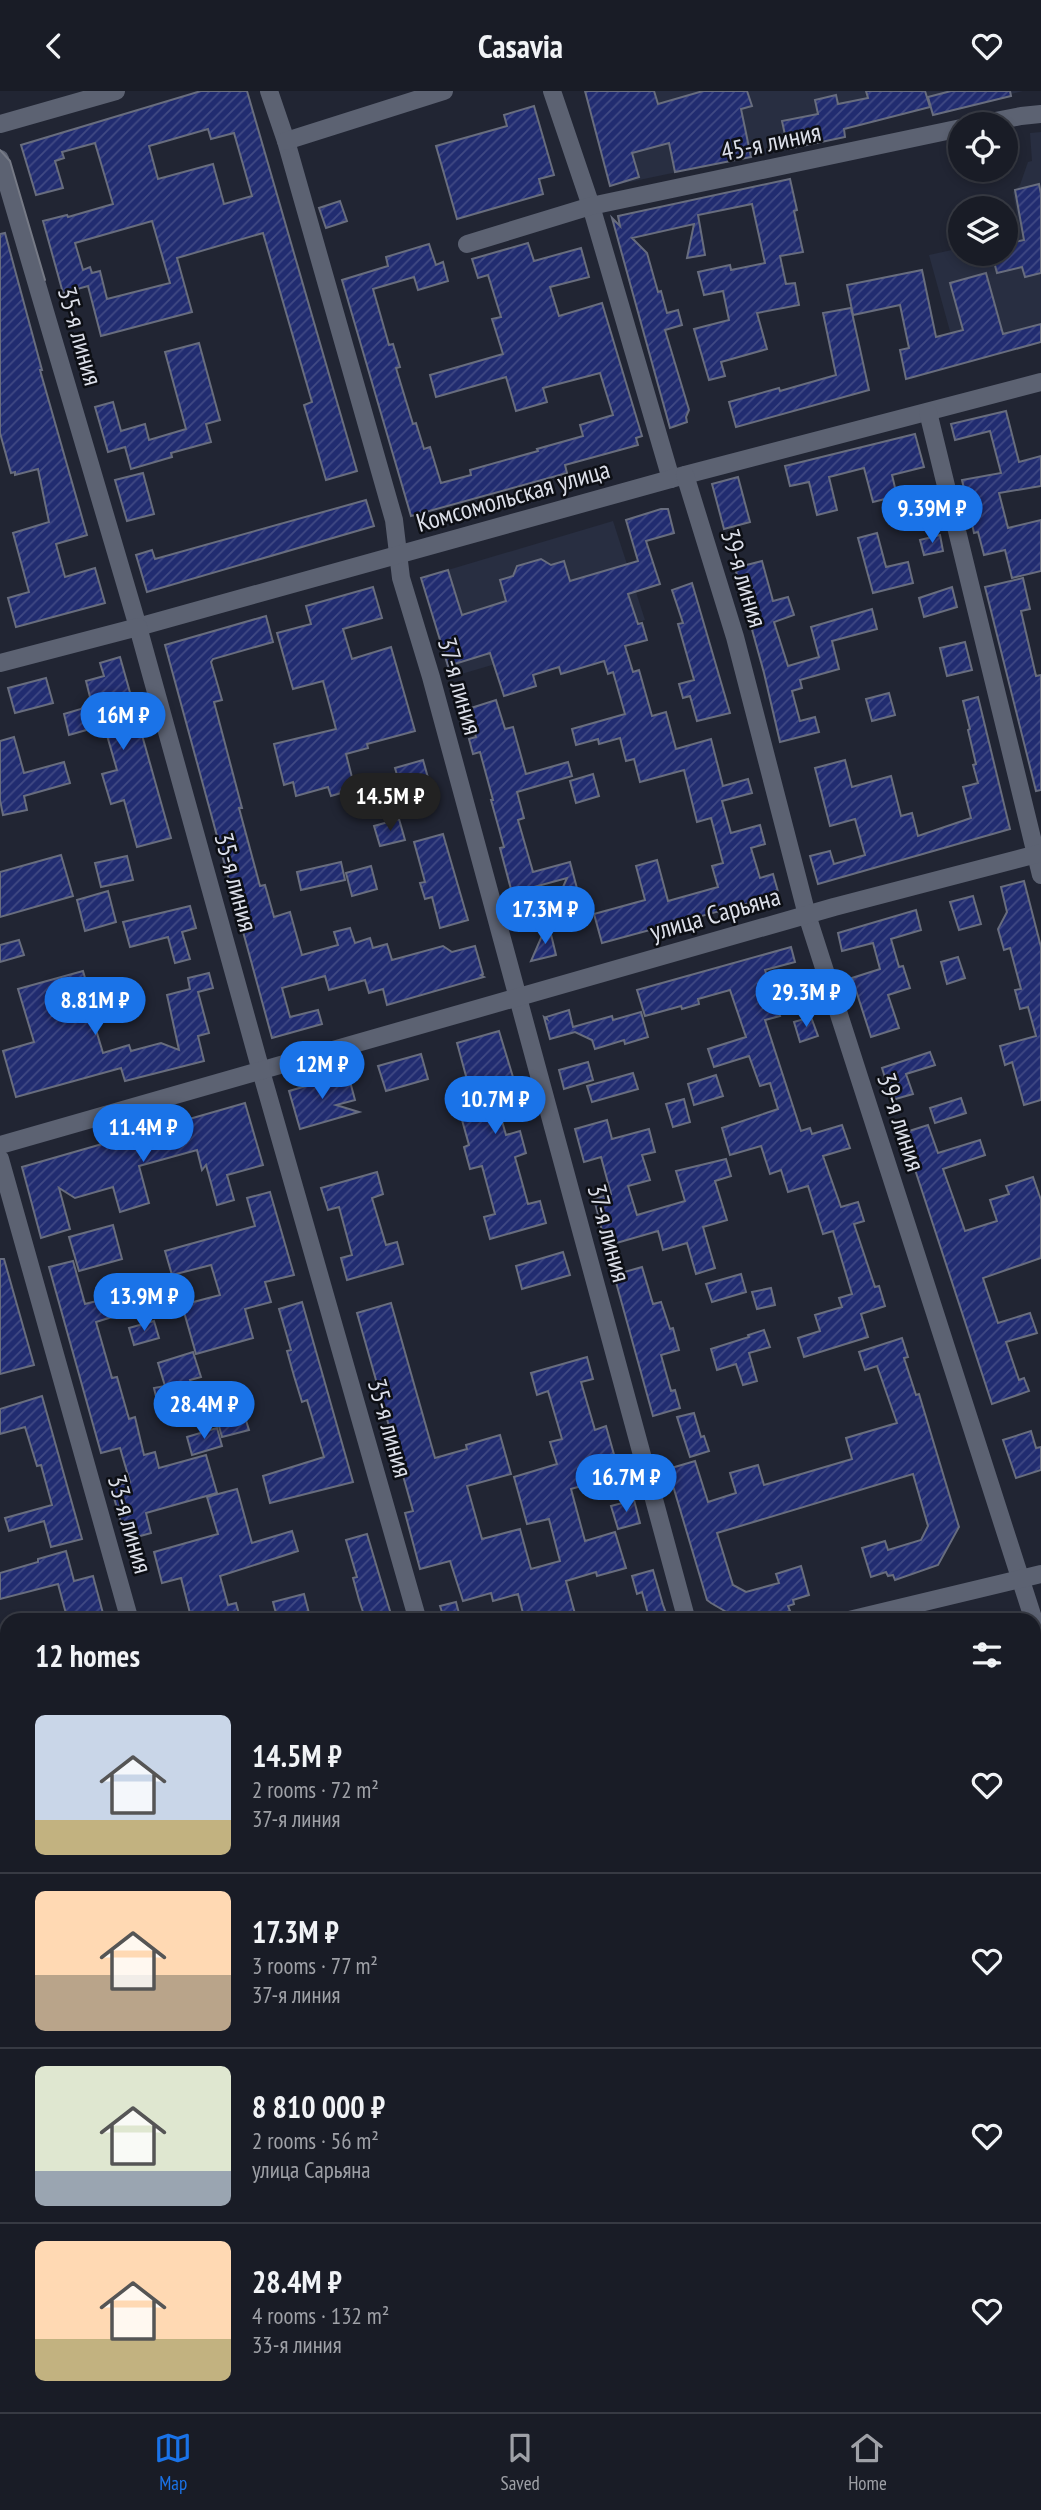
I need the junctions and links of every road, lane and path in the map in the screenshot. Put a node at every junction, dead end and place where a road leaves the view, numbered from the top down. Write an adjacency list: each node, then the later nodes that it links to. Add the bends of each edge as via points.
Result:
1 (116, 91): 7 (street)
2 (269, 91): 9 (street, 37-я линия)
3 (444, 91): 9 (street)
4 (552, 91): 11 (street, 39-я линия)
5 (1041, 114): 6 (street)
6 (1018, 118)
7 (0, 124)
8 (948, 131): 11 (street, 45-я линия)
9 (286, 141): 16 (street, 37-я линия, via 394,520)
10 (0, 159): 17 (street, 35-я линия)
11 (592, 207): 12 (street); 15 (street, 39-я линия)
12 (467, 244)
13 (1041, 382): 14 (street, Комсомольская улица)
14 (928, 412): 15 (street, Комсомольская улица); 19 (street)
15 (678, 477): 16 (street, Комсомольская улица); 21 (street, 39-я линия, via 738,649)
16 (398, 556): 17 (street, Комсомольская улица); 22 (street, 37-я линия)
17 (138, 627): 18 (street, Комсомольская улица); 23 (street, 35-я линия)
18 (0, 663)
19 (1039, 854): 20 (street); 21 (street, улица Сарьяна)
20 (1041, 875)
21 (807, 915): 22 (street, улица Сарьяна); 27 (street, 39-я линия)
22 (517, 997): 23 (street, улица Сарьяна); 30 (street, 37-я линия)
23 (261, 1071): 24 (street, улица Сарьяна); 29 (street, 35-я линия)
24 (0, 1145)
25 (0, 1159): 28 (street, 33-я линия)
26 (1041, 1574): 27 (street)
27 (1020, 1579): 31 (street); 32 (street, 39-я линия)
28 (128, 1613)
29 (416, 1613)
30 (685, 1613)
31 (878, 1613)
32 (1031, 1613)

